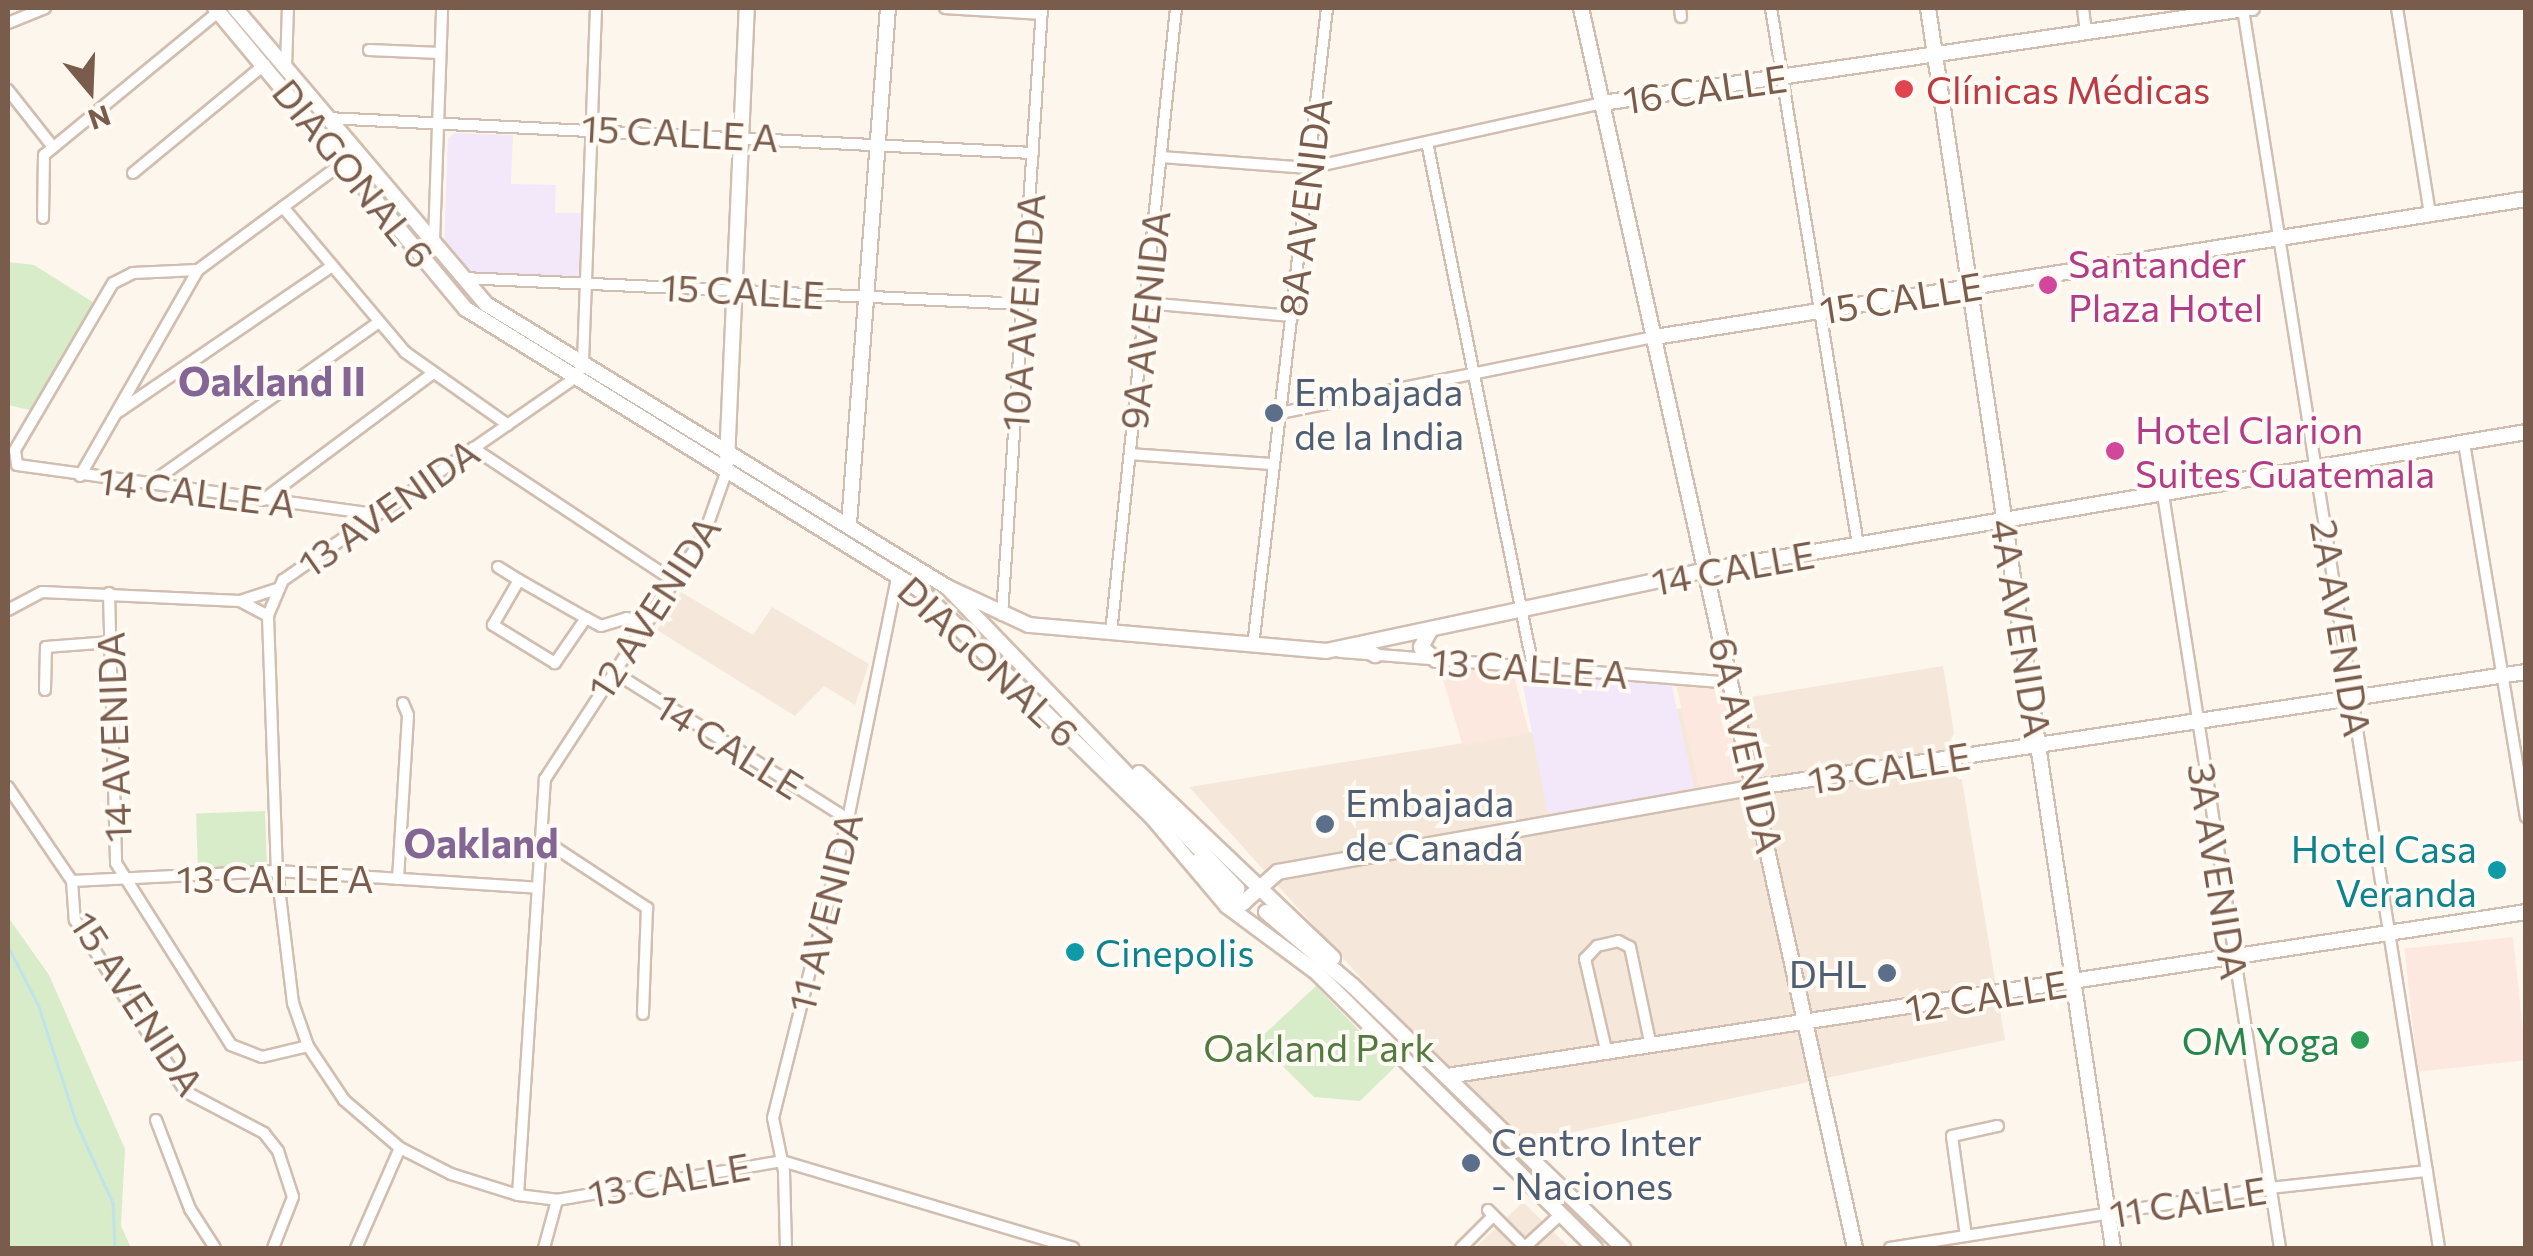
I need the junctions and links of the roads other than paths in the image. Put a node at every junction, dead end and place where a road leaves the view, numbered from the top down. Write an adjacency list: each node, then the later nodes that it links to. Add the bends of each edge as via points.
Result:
1 (45, 8): 20 (street)
2 (235, 8): 26 (street, DIAGONAL 6)
3 (288, 8): 26 (street)
4 (442, 8): 23 (street)
5 (596, 8): 32 (street)
6 (747, 8): 33 (street, 12 AVENIDA)
7 (888, 8): 35 (street)
8 (945, 8): 19 (street)
9 (1176, 8): 38 (street, 9A AVENIDA)
10 (1327, 8): 40 (street, 8A AVENIDA)
11 (1581, 8): 29 (street, 6A AVENIDA)
12 (1771, 8): 27 (street)
13 (1928, 8): 24 (street, 4A AVENIDA)
14 (2083, 8): 21 (street)
15 (2252, 8): 18 (street, 16 CALLE)
16 (2397, 8): 44 (street)
17 (217, 9): 25 (street, DIAGONAL 6); 36 (street)
18 (2243, 9): 21 (street, 16 CALLE); 46 (street, 2A AVENIDA)
19 (1042, 11): 37 (street, 10A AVENIDA)
20 (8, 23)
21 (2086, 32): 24 (street, 16 CALLE)
22 (369, 50): 23 (street)
23 (440, 53): 31 (street)
24 (1936, 54): 27 (street, 16 CALLE); 52 (street, 4A AVENIDA)
25 (265, 64): 39 (street, DIAGONAL 6); 41 (street)
26 (286, 67): 30 (street, DIAGONAL 6)
27 (1782, 76): 29 (street, 16 CALLE); 57 (street)
28 (8, 90): 36 (street)
29 (1602, 103): 34 (street, 16 CALLE); 60 (street, 6A AVENIDA)
30 (328, 118): 31 (street, 15 CALLE A); 47 (street, DIAGONAL 6)
31 (437, 120): 32 (street, 15 CALLE A); 47 (street)
32 (593, 127): 33 (street, 15 CALLE A); 51 (street)
33 (740, 134): 35 (street, 15 CALLE A); 53 (street, 12 AVENIDA)
34 (1427, 142): 40 (street, 16 CALLE); 63 (street)
35 (878, 144): 37 (street, 15 CALLE A); 54 (street)
36 (48, 151): 45 (street)
37 (1033, 153): 56 (street, 10A AVENIDA)
38 (1160, 157): 40 (street, 16 CALLE); 55 (street, 9A AVENIDA)
39 (344, 162): 43 (street); 61 (street, DIAGONAL 6, via 455,298)
40 (1309, 168): 58 (street, 8A AVENIDA)
41 (133, 173)
42 (2526, 199): 44 (street, 15 CALLE)
43 (283, 208): 48 (street); 49 (street)
44 (2430, 213): 46 (street, 15 CALLE)
45 (43, 218)
46 (2282, 236): 52 (street, 15 CALLE); 73 (street, 2A AVENIDA)
47 (434, 244): 50 (street, DIAGONAL 6)
48 (332, 266): 59 (street); 65 (street)
49 (198, 270): 65 (street); 75 (street, 14 CALLE A, via 121,276 15,450 17,466)
50 (462, 278): 51 (street, 15 CALLE); 61 (street, DIAGONAL 6, via 486,304)
51 (586, 284): 53 (street, 15 CALLE); 61 (street)
52 (1970, 286): 57 (street, 15 CALLE); 80 (street, 4A AVENIDA)
53 (733, 288): 54 (street, 15 CALLE); 70 (street, 12 AVENIDA)
54 (865, 296): 56 (street, 15 CALLE); 81 (street)
55 (1145, 303): 58 (street); 71 (street, 9A AVENIDA)
56 (1023, 304): 95 (street, 10A AVENIDA)
57 (1820, 310): 60 (street, 15 CALLE); 82 (street)
58 (1292, 316): 64 (street, 8A AVENIDA)
59 (379, 322): 62 (street); 76 (street)
60 (1655, 337): 63 (street, 15 CALLE); 84 (street, 6A AVENIDA)
61 (579, 372): 66 (street, 13 AVENIDA); 70 (street, DIAGONAL 6); 74 (street, DIAGONAL 6)
62 (430, 375): 66 (street); 78 (street)
63 (1476, 375): 64 (street, 15 CALLE); 93 (street)
64 (1280, 413): 72 (street, 8A AVENIDA)
65 (114, 415): 75 (street)
66 (508, 424): 69 (street, 13 AVENIDA)
67 (2526, 432): 68 (street, 14 CALLE)
68 (2464, 443): 73 (street, 14 CALLE); 107 (street)
69 (473, 448): 79 (street, 13 AVENIDA); 87 (street)
70 (727, 454): 74 (street, 12 AVENIDA); 81 (street, DIAGONAL 6)
71 (1130, 454): 72 (street); 99 (street, 9A AVENIDA)
72 (1274, 464): 101 (street, 8A AVENIDA)
73 (2317, 468): 77 (street, 14 CALLE); 110 (street, 2A AVENIDA)
74 (727, 470): 85 (street, DIAGONAL 6); 87 (street, 12 AVENIDA, via 718,507)
75 (80, 476): 76 (street, 14 CALLE A)
76 (148, 485): 78 (street, 14 CALLE A)
77 (2163, 494): 80 (street, 14 CALLE); 112 (street, 3A AVENIDA)
78 (262, 500): 79 (street, 14 CALLE A)
79 (377, 514): 89 (street, 13 AVENIDA)
80 (2006, 520): 82 (street, 14 CALLE); 113 (street, 4A AVENIDA)
81 (849, 524): 88 (street, DIAGONAL 6)
82 (1858, 545): 84 (street, 14 CALLE)
83 (498, 567): 86 (street)
84 (1707, 570): 93 (street, 14 CALLE); 108 (street, 6A AVENIDA)
85 (898, 574): 118 (street, 11 AVENIDA); 119 (street, DIAGONAL 6, via 984,650)
86 (519, 580): 96 (street); 96 (street, via 494,628 549,662 560,658)
87 (674, 580): 97 (street, 12 AVENIDA)
88 (946, 587): 95 (street, 14 CALLE); 114 (street, DIAGONAL 6)
89 (276, 589): 91 (street); 94 (street, 13 AVENIDA)
90 (110, 592): 91 (street); 92 (street, via 42,592); 100 (street, 14 AVENIDA)
91 (240, 601): 94 (street)
92 (8, 610)
93 (1521, 610): 98 (street, 14 CALLE); 104 (street)
94 (268, 616): 121 (street, 13 AVENIDA)
95 (1002, 616): 99 (street, 14 CALLE)
96 (586, 618): 97 (street, via 601,626 627,618)
97 (644, 625): 105 (street, 12 AVENIDA)
98 (1431, 629): 102 (street, 14 CALLE); 103 (street, via 1422,647)
99 (1112, 632): 101 (street, 14 CALLE)
100 (111, 642): 109 (street, via 46,647); 123 (street, 14 AVENIDA, via 116,863)
101 (1254, 646): 102 (street, 14 CALLE)
102 (1372, 648): 103 (street, 13 CALLE A)
103 (1436, 660): 104 (street, 13 CALLE A)
104 (1533, 667): 108 (street, 13 CALLE A)
105 (612, 672): 118 (street, 14 CALLE); 120 (street, 12 AVENIDA, via 552,760)
106 (2526, 672): 107 (street, 13 CALLE)
107 (2503, 675): 110 (street, 13 CALLE); 117 (street)
108 (1733, 683): 116 (street, 6A AVENIDA)
109 (45, 690)
110 (2353, 697): 112 (street, 13 CALLE); 131 (street, 2A AVENIDA)
111 (404, 703): 124 (street)
112 (2195, 721): 113 (street, 13 CALLE); 132 (street, 3A AVENIDA)
113 (2040, 744): 116 (street, 13 CALLE); 133 (street, 4A AVENIDA)
114 (1129, 770): 126 (street, DIAGONAL 6, via 1145,774); 128 (street, DIAGONAL 6)
115 (8, 787): 125 (street, 15 AVENIDA)
116 (1757, 787): 122 (street, 13 CALLE); 135 (street, 6A AVENIDA)
117 (2526, 817)
118 (848, 819): 146 (street, 11 AVENIDA, via 772,1118)
119 (1164, 831): 126 (street, via 1236,902 1251,900); 144 (street, DIAGONAL 6, via 1227,906 1317,973)
120 (542, 839): 127 (street, 12 AVENIDA); 134 (street, via 648,908)
121 (278, 871): 123 (street, 13 CALLE A); 124 (street, 13 CALLE A); 136 (street, 13 AVENIDA, via 294,1003)
122 (1278, 872): 126 (street, 13 CALLE); 129 (street, via 1269,884)
123 (126, 878): 125 (street, 13 CALLE A); 136 (street, 14 AVENIDA, via 238,1052 262,1058)
124 (398, 879): 127 (street, 13 CALLE A)
125 (72, 880): 155 (street, 15 AVENIDA, via 75,920 186,1092 264,1133 278,1151 294,1196)
126 (1259, 886): 129 (street, DIAGONAL 6)
127 (537, 888): 149 (street, 12 AVENIDA)
128 (1238, 889)
129 (1269, 905): 140 (street, DIAGONAL 6)
130 (2526, 912): 131 (street, 12 CALLE)
131 (2389, 932): 132 (street, 12 CALLE); 147 (street, 2A AVENIDA)
132 (2233, 956): 133 (street, 12 CALLE); 148 (street, 3A AVENIDA)
133 (2076, 981): 135 (street, 12 CALLE); 152 (street, 4A AVENIDA)
134 (642, 1014)
135 (1807, 1022): 137 (street, 12 CALLE); 164 (street, 6A AVENIDA)
136 (308, 1046): 145 (street, 13 CALLE, via 344,1100)
137 (1650, 1047): 138 (street, 12 CALLE); 138 (street, via 1630,947 1618,941 1597,946 1585,959)
138 (1607, 1054): 139 (street, 12 CALLE)
139 (1493, 1070): 140 (street, 12 CALLE); 141 (street, via 1474,1086)
140 (1447, 1076): 141 (street)
141 (1478, 1107): 144 (street); 163 (street)
142 (156, 1120): 154 (street, via 190,1209)
143 (1998, 1126): 153 (street, via 1952,1136)
144 (1485, 1140): 151 (street, DIAGONAL 6)
145 (400, 1148): 149 (street, 13 CALLE); 156 (street)
146 (782, 1161): 150 (street, 13 CALLE); 158 (street, 11 AVENIDA); 159 (street, 13 CALLE)
147 (2427, 1171): 148 (street, 11 CALLE); 168 (street, 2A AVENIDA)
148 (2270, 1188): 152 (street, 11 CALLE); 167 (street, 3A AVENIDA)
149 (518, 1195): 150 (street, 13 CALLE)
150 (557, 1200): 157 (street)
151 (1560, 1214): 161 (street); 162 (street, DIAGONAL 6)
152 (2108, 1214): 153 (street, 11 CALLE); 166 (street, 4A AVENIDA)
153 (1966, 1236): 165 (street, 11 CALLE)
154 (214, 1248)
155 (272, 1248)
156 (356, 1248)
157 (544, 1248)
158 (786, 1248)
159 (1073, 1248)
160 (1461, 1248): 161 (street, via 1491,1213)
161 (1526, 1248)
162 (1595, 1248)
163 (1624, 1248)
164 (1855, 1248)
165 (1890, 1248)
166 (2113, 1248)
167 (2280, 1248)
168 (2439, 1248)

